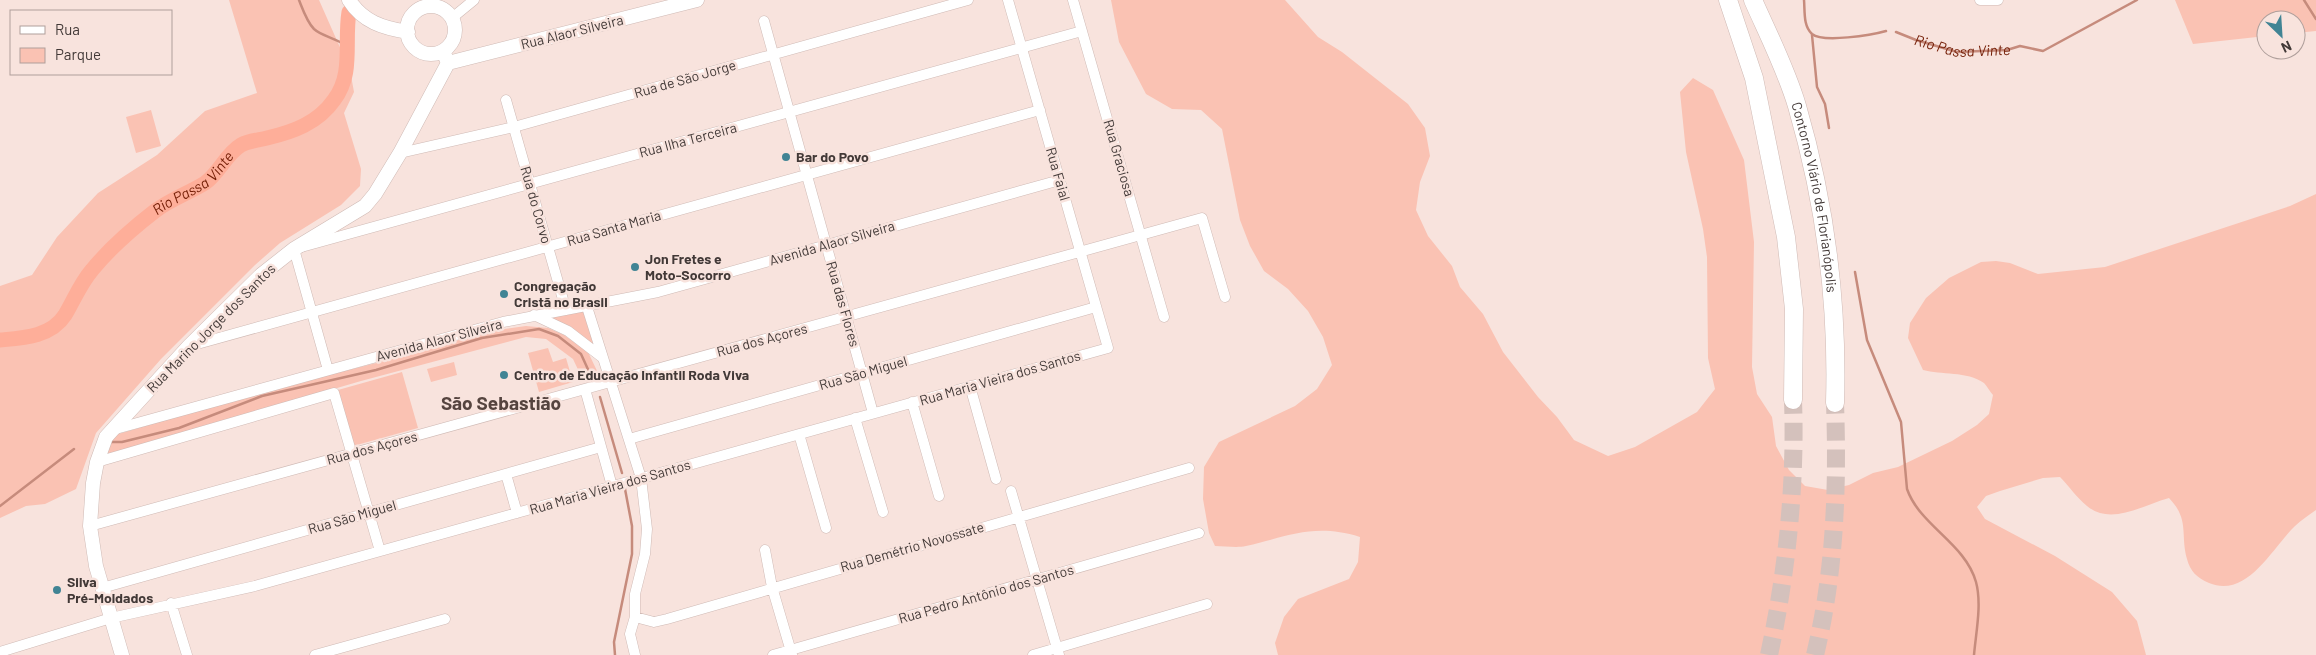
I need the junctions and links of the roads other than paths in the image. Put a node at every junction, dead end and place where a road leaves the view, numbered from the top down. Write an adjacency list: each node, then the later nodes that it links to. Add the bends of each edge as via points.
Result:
1 (349, 0): 14 (street, via 359,14 372,22)
2 (474, 0): 11 (street)
3 (697, 0): 17 (street, Rua Alaor Silveira)
4 (968, 0): 16 (street, Rua de São Jorge)
5 (1008, 0): 15 (street, Rua Faial)
6 (1073, 0): 13 (street, Rua Graciosa)
7 (1728, 0): 47 (highway, via 1754,78 1786,237 1794,308)
8 (1753, 0): 49 (highway, Contorno Viário de Florianópolis, via 1797,105 1825,228 1836,339)
9 (1980, 0): 10 (street)
10 (1998, 0)
11 (452, 18): 14 (street, via 441,8 422,8 411,18); 17 (street, via 455,36)
12 (764, 21): 16 (street, Rua das Flores)
13 (1082, 31): 15 (street, Rua Ilha Terceira); 26 (street, Rua Graciosa)
14 (408, 32): 17 (street, via 410,41 420,51)
15 (1022, 48): 19 (street, Rua Faial); 20 (street, Rua Ilha Terceira)
16 (773, 54): 20 (street, Rua das Flores); 21 (street, Rua de São Jorge)
17 (446, 57): 22 (street, Rua Marino Jorge dos Santos)
18 (506, 100): 21 (street, Rua do Corvo)
19 (1040, 110): 23 (street, Rua Santa Maria); 24 (street, Rua Faial)
20 (789, 112): 23 (street, Rua das Flores); 25 (street, Rua Ilha Terceira)
21 (514, 126): 22 (street, Rua de São Jorge); 25 (street, Rua do Corvo)
22 (400, 153): 29 (street, Rua Marino Jorge dos Santos, via 365,206)
23 (807, 175): 27 (street, Rua das Flores); 28 (street, Rua Santa Maria)
24 (1060, 180): 27 (street, Avenida Alaor Silveira); 30 (street, Rua Faial)
25 (530, 184): 28 (street, Rua do Corvo); 29 (street, Rua Ilha Terceira)
26 (1141, 235): 30 (street, Rua dos Açores); 31 (street, Rua dos Açores, via 1202,218); 38 (street, Rua Graciosa)
27 (826, 245): 32 (street, Avenida Alaor Silveira, via 658,292); 37 (street, Rua das Flores)
28 (548, 247): 34 (street, Rua do Corvo); 35 (street, Rua Santa Maria)
29 (294, 250): 35 (street); 39 (street, Rua Marino Jorge dos Santos, via 261,275)
30 (1080, 252): 33 (street, Rua Faial); 37 (street, Rua dos Açores)
31 (1225, 297)
32 (587, 307): 34 (street, Avenida Alaor Silveira); 41 (street)
33 (1096, 307): 40 (street, Rua Faial); 43 (street, Rua São Miguel)
34 (566, 310): 36 (street, Avenida Alaor Silveira)
35 (312, 312): 39 (street, Rua Santa Maria); 42 (street)
36 (534, 315): 41 (street, via 568,331); 42 (street, Avenida Alaor Silveira)
37 (846, 317): 43 (street, Rua das Flores); 44 (street, Rua dos Açores)
38 (1164, 317)
39 (189, 346): 52 (street, Rua Marino Jorge dos Santos)
40 (1108, 348): 45 (street, Rua Maria Vieira dos Santos)
41 (604, 359): 44 (street)
42 (328, 370): 52 (street, Avenida Alaor Silveira)
43 (862, 374): 50 (street, Rua das Flores); 54 (street, Rua São Miguel)
44 (611, 382): 46 (street, Rua dos Açores); 54 (street)
45 (970, 386): 48 (street, Rua Maria Vieira dos Santos); 61 (street)
46 (585, 389): 55 (street); 56 (street, Rua dos Açores)
47 (1793, 400)
48 (912, 402): 50 (street, Rua Maria Vieira dos Santos); 64 (street)
49 (1836, 403)
50 (873, 413): 51 (street, Rua Maria Vieira dos Santos)
51 (855, 418): 53 (street, Rua Maria Vieira dos Santos); 66 (street)
52 (111, 431): 57 (street, Rua Marino Jorge dos Santos)
53 (799, 434): 60 (street, Rua Maria Vieira dos Santos); 70 (street)
54 (629, 439): 60 (street)
55 (601, 447): 59 (street, Rua São Miguel); 62 (street)
56 (352, 454): 57 (street, via 334,393); 65 (street); 69 (street, Rua dos Açores)
57 (97, 462): 69 (street, Rua Marino Jorge dos Santos)
58 (1189, 468): 68 (street, Rua Demétrio Novossate)
59 (506, 474): 65 (street, Rua São Miguel); 67 (street)
60 (641, 478): 62 (street, Rua Maria Vieira dos Santos); 79 (street, via 647,529 645,554 635,594)
61 (996, 479)
62 (612, 486): 67 (street, Rua Maria Vieira dos Santos)
63 (1011, 491): 68 (street)
64 (939, 496)
65 (369, 512): 73 (street); 76 (street, Rua São Miguel)
66 (883, 512)
67 (517, 513): 73 (street, Rua Maria Vieira dos Santos)
68 (1018, 517): 74 (street); 75 (street, Rua Demétrio Novossate)
69 (90, 526): 76 (street, Rua Marino Jorge dos Santos)
70 (826, 528)
71 (1199, 533): 74 (street, Rua Pedro Antônio dos Santos)
72 (765, 550): 75 (street)
73 (380, 551): 77 (street, Rua Maria Vieira dos Santos, via 237,590)
74 (1037, 579): 83 (street, Rua Pedro Antônio dos Santos); 84 (street)
75 (772, 587): 79 (street, Rua Demétrio Novossate, via 667,620 654,622); 83 (street)
76 (102, 588): 80 (street, Rua Marino Jorge dos Santos)
77 (171, 603): 80 (street, Rua Maria Vieira dos Santos); 86 (street)
78 (1207, 604): 84 (street)
79 (635, 617): 88 (street, via 630,634)
80 (111, 618): 82 (street, Rua Maria Vieira dos Santos); 85 (street, Rua Marino Jorge dos Santos)
81 (445, 619): 87 (street)
82 (0, 652)
83 (792, 652): 89 (street, Rua Pedro Antônio dos Santos)
84 (1058, 652): 90 (street)
85 (122, 655)
86 (187, 655)
87 (315, 655)
88 (635, 655)
89 (773, 655)
90 (1033, 655)

